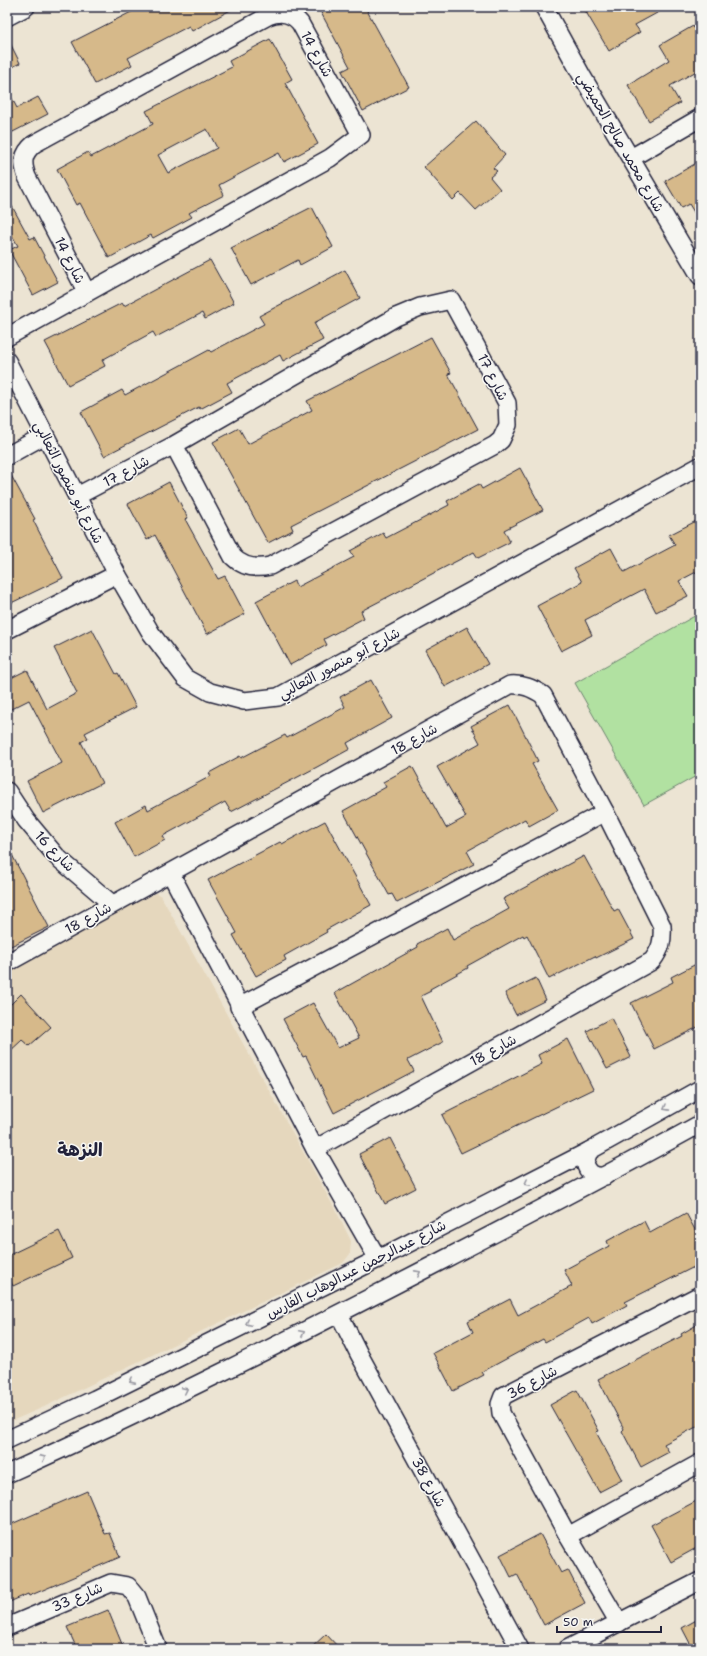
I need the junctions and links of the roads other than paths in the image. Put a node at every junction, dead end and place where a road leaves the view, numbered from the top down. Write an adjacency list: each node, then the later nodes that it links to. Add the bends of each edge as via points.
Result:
1 (26, 7): 3 (street)
2 (544, 7): 5 (street, شارع محمد صالح الحميضي)
3 (7, 17)
4 (700, 118): 5 (street)
5 (631, 158): 6 (street, شارع محمد صالح الحميضي)
6 (700, 276)
7 (86, 293): 7 (street, شارع 14, via 27,177 23,162 26,152 34,144 268,16 281,13 293,16 300,23 361,135 330,158); 8 (street, شارع 14)
8 (7, 337)
9 (7, 361): 10 (street, شارع أبو منصور الثعالبي)
10 (45, 435): 12 (street); 14 (street, شارع أبو منصور الثعالبي)
11 (174, 445): 11 (street, شارع 17, via 233,556 243,565 263,567 277,562 494,445 506,432 509,412 503,394 451,300 396,317); 14 (street, شارع 17)
12 (7, 456)
13 (700, 466): 15 (street, شارع أبو منصور الثعالبي, via 278,697 244,702 210,692 185,678 151,633)
14 (77, 496): 15 (street, شارع أبو منصور الثعالبي)
15 (117, 574): 16 (street)
16 (7, 630)
17 (7, 790): 20 (street, شارع 16, via 26,820 57,858)
18 (605, 812): 19 (street, شارع 18, via 543,695 520,684 510,685); 22 (street); 25 (street, شارع 18, via 662,926 663,939 660,951 652,961)
19 (171, 874): 20 (street, شارع 18); 22 (street)
20 (112, 904): 21 (street, شارع 18)
21 (7, 963)
22 (239, 1006): 25 (street)
23 (700, 1089): 26 (street, شارع عبدالرحمن عبدالوهاب الفارس, one-way to 26)
24 (700, 1124): 28 (street)
25 (315, 1149): 30 (street)
26 (589, 1152): 27 (street, شارع عبدالرحمن عبدالوهاب الفارس); 28 (street, via 585,1162 589,1172)
27 (549, 1172): 29 (street, via 565,1178 567,1189); 30 (street, شارع عبدالرحمن عبدالوهاب الفارس, one-way to 30)
28 (605, 1176): 29 (street)
29 (561, 1198): 32 (street, one-way to 29)
30 (378, 1259): 33 (street, شارع عبدالرحمن عبدالوهاب الفارس, one-way to 33)
31 (700, 1295): 36 (street, شارع 36, via 503,1396 500,1404 501,1413)
32 (340, 1314): 35 (street, one-way to 32, via 92,1436); 41 (street, شارع 38)
33 (7, 1440)
34 (700, 1463): 36 (street)
35 (7, 1474)
36 (568, 1536): 38 (street, شارع 36)
37 (700, 1581): 38 (street)
38 (619, 1623): 42 (street)
39 (7, 1627): 40 (street, شارع 33, via 111,1583 128,1586 137,1597)
40 (158, 1649)
41 (520, 1649)
42 (567, 1649)

